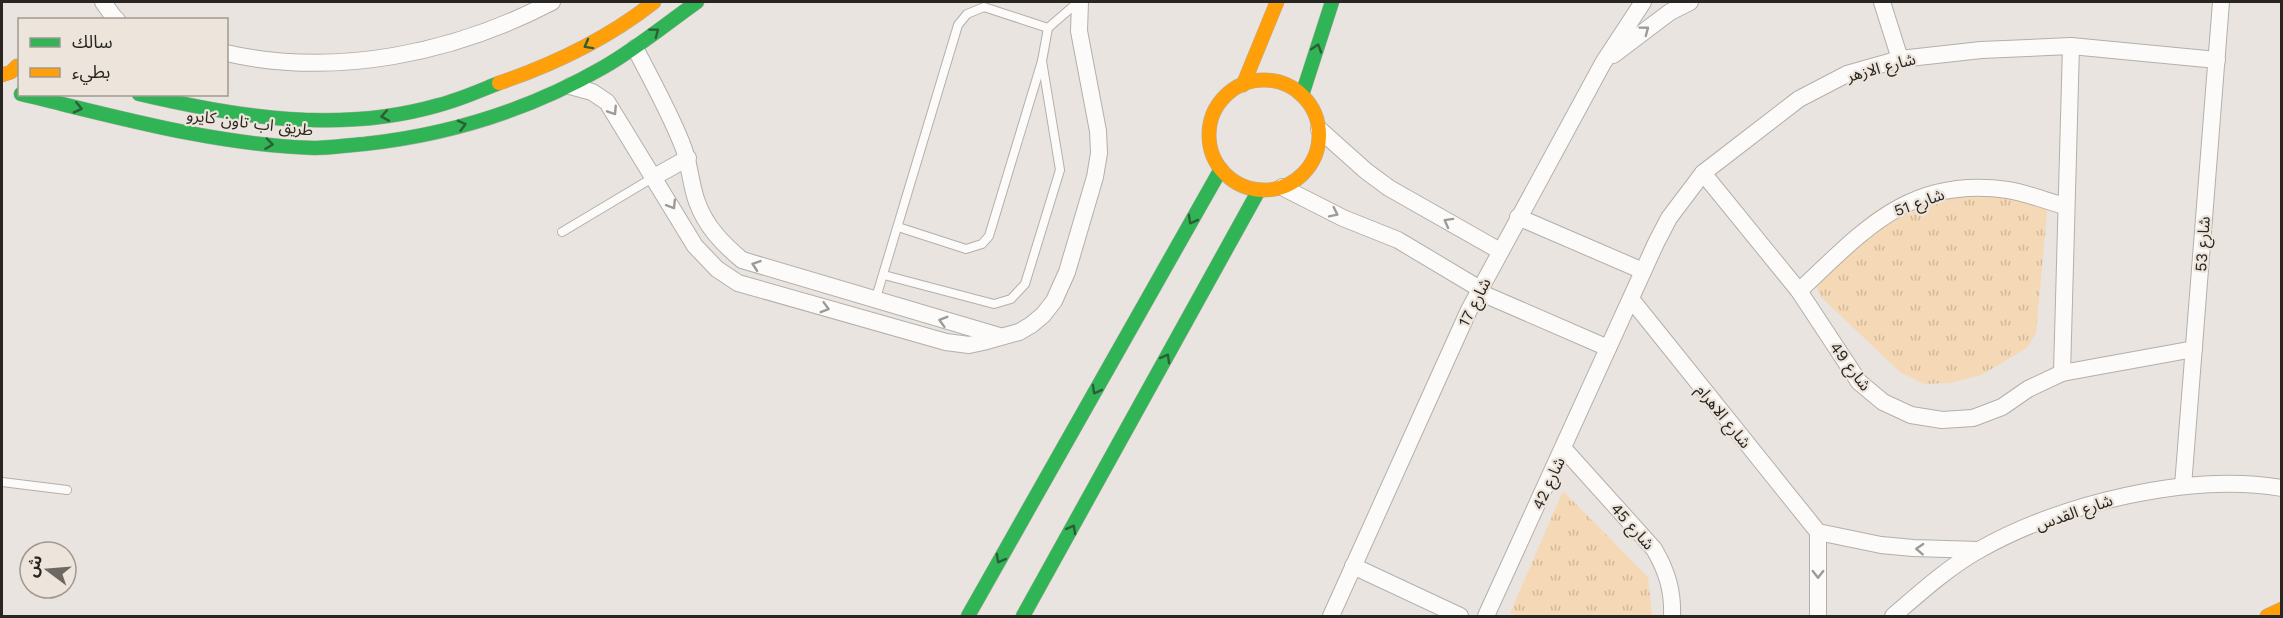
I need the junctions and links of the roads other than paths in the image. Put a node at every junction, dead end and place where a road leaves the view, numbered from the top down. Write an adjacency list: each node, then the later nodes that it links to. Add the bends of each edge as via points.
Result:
1 (104, 2): 12 (street)
2 (552, 2): 16 (street, via 478,35 383,58 281,61)
3 (654, 2): 18 (main road, طريق اب تاون كايرو, one-way to 18, via 587,46)
4 (697, 2): 15 (main road, طريق اب تاون كايرو, one-way to 4)
5 (1079, 2): 13 (lane); 49 (street, via 1079,31 1098,131 1095,177 1054,301 1031,325)
6 (1277, 2): 25 (main road)
7 (1332, 2): 27 (main road, one-way to 7)
8 (1642, 2): 22 (street, شارع 17)
9 (1690, 2): 22 (street, one-way to 9, via 1670,12)
10 (1882, 2): 17 (street)
11 (2221, 2): 19 (street, شارع 53)
12 (116, 18)
13 (1048, 28): 20 (lane); 39 (lane, via 984,8 967,14 958,25)
14 (2071, 46): 17 (street, شارع الازهر); 19 (street, شارع الازهر); 37 (street)
15 (635, 48): 26 (main road, طريق اب تاون كايرو); 31 (street)
16 (228, 53)
17 (1900, 59): 33 (street, شارع الازهر, via 1847,74 1799,99)
18 (557, 60): 26 (main road); 29 (main road, طريق اب تاون كايرو, one-way to 29, via 438,106 378,118 276,120)
19 (2217, 60): 51 (street, شارع 53)
20 (1042, 61): 39 (lane, via 989,236 982,244 966,249); 43 (lane, via 1060,170 1025,284 1011,299 994,304)
21 (2, 63): 23 (main road)
22 (1603, 63): 38 (street, شارع 17)
23 (18, 67): 24 (main road)
24 (2, 75)
25 (1243, 85): 27 (main road, via 1274,81); 32 (main road, via 1225,97 1213,116 1209,138)
26 (570, 86): 28 (main road, طريق اب تاون كايرو, one-way to 26, via 190,133 317,148 425,135 496,116); 34 (street, one-way to 34, via 592,92 607,102)
27 (1302, 95): 30 (main road)
28 (26, 96)
29 (148, 96)
30 (1319, 129): 35 (main road, via 1310,165); 41 (street, one-way to 30, via 1389,188)
31 (688, 158): 34 (street); 47 (street, one-way to 31, via 742,260 707,225 697,202)
32 (1221, 169): 36 (main road, via 1238,183); 62 (main road, one-way to 62)
33 (1703, 173): 42 (street, شارع الازهر, via 1669,218); 45 (street, شارع 49)
34 (654, 177): 40 (lane); 48 (street, one-way to 48, via 695,246 724,274 738,283)
35 (1282, 187): 36 (main road); 44 (street, one-way to 44, via 1398,240)
36 (1259, 190): 63 (main road, one-way to 36)
37 (2065, 206): 45 (street, شارع 51, via 2010,190 1959,188 1933,193 1886,214); 52 (street)
38 (1518, 217): 41 (street, شارع 17); 42 (street)
39 (898, 227): 43 (lane)
40 (562, 231)
41 (1500, 250): 44 (street, شارع 17)
42 (1643, 271): 46 (street, شارع الازهر)
43 (884, 274): 47 (lane)
44 (1479, 291): 50 (street); 60 (street, شارع 17)
45 (1799, 291): 52 (street, شارع 49, via 1859,382 1883,402 1911,415 1942,420 1973,417 2002,407)
46 (1631, 299): 50 (street, شارع الازهر); 58 (street, شارع الاهرام)
47 (875, 301): 48 (street); 49 (street, one-way to 47)
48 (870, 321): 49 (street, via 969,345)
49 (999, 337)
50 (1608, 348): 53 (street, شارع 42)
51 (2194, 349): 52 (street, شارع 49); 55 (street, شارع 53)
52 (2062, 372)
53 (1564, 449): 66 (street, شارع 42); 67 (street, شارع 45, via 1654,549 1670,584)
54 (2, 482): 57 (lane)
55 (2183, 486): 56 (street, شارع القدس, via 2259,484); 59 (street, شارع القدس, via 2124,495 2067,512)
56 (2282, 488)
57 (67, 490)
58 (1818, 532): 59 (street, one-way to 58, via 1913,548); 68 (street, one-way to 68)
59 (1978, 550): 69 (street, شارع القدس)
60 (1353, 566): 64 (street, شارع 17); 65 (street)
61 (2282, 609): 70 (main road)
62 (968, 616)
63 (1023, 616)
64 (1331, 616)
65 (1460, 616)
66 (1486, 616)
67 (1672, 616)
68 (1818, 616)
69 (1893, 616)
70 (2267, 616)

